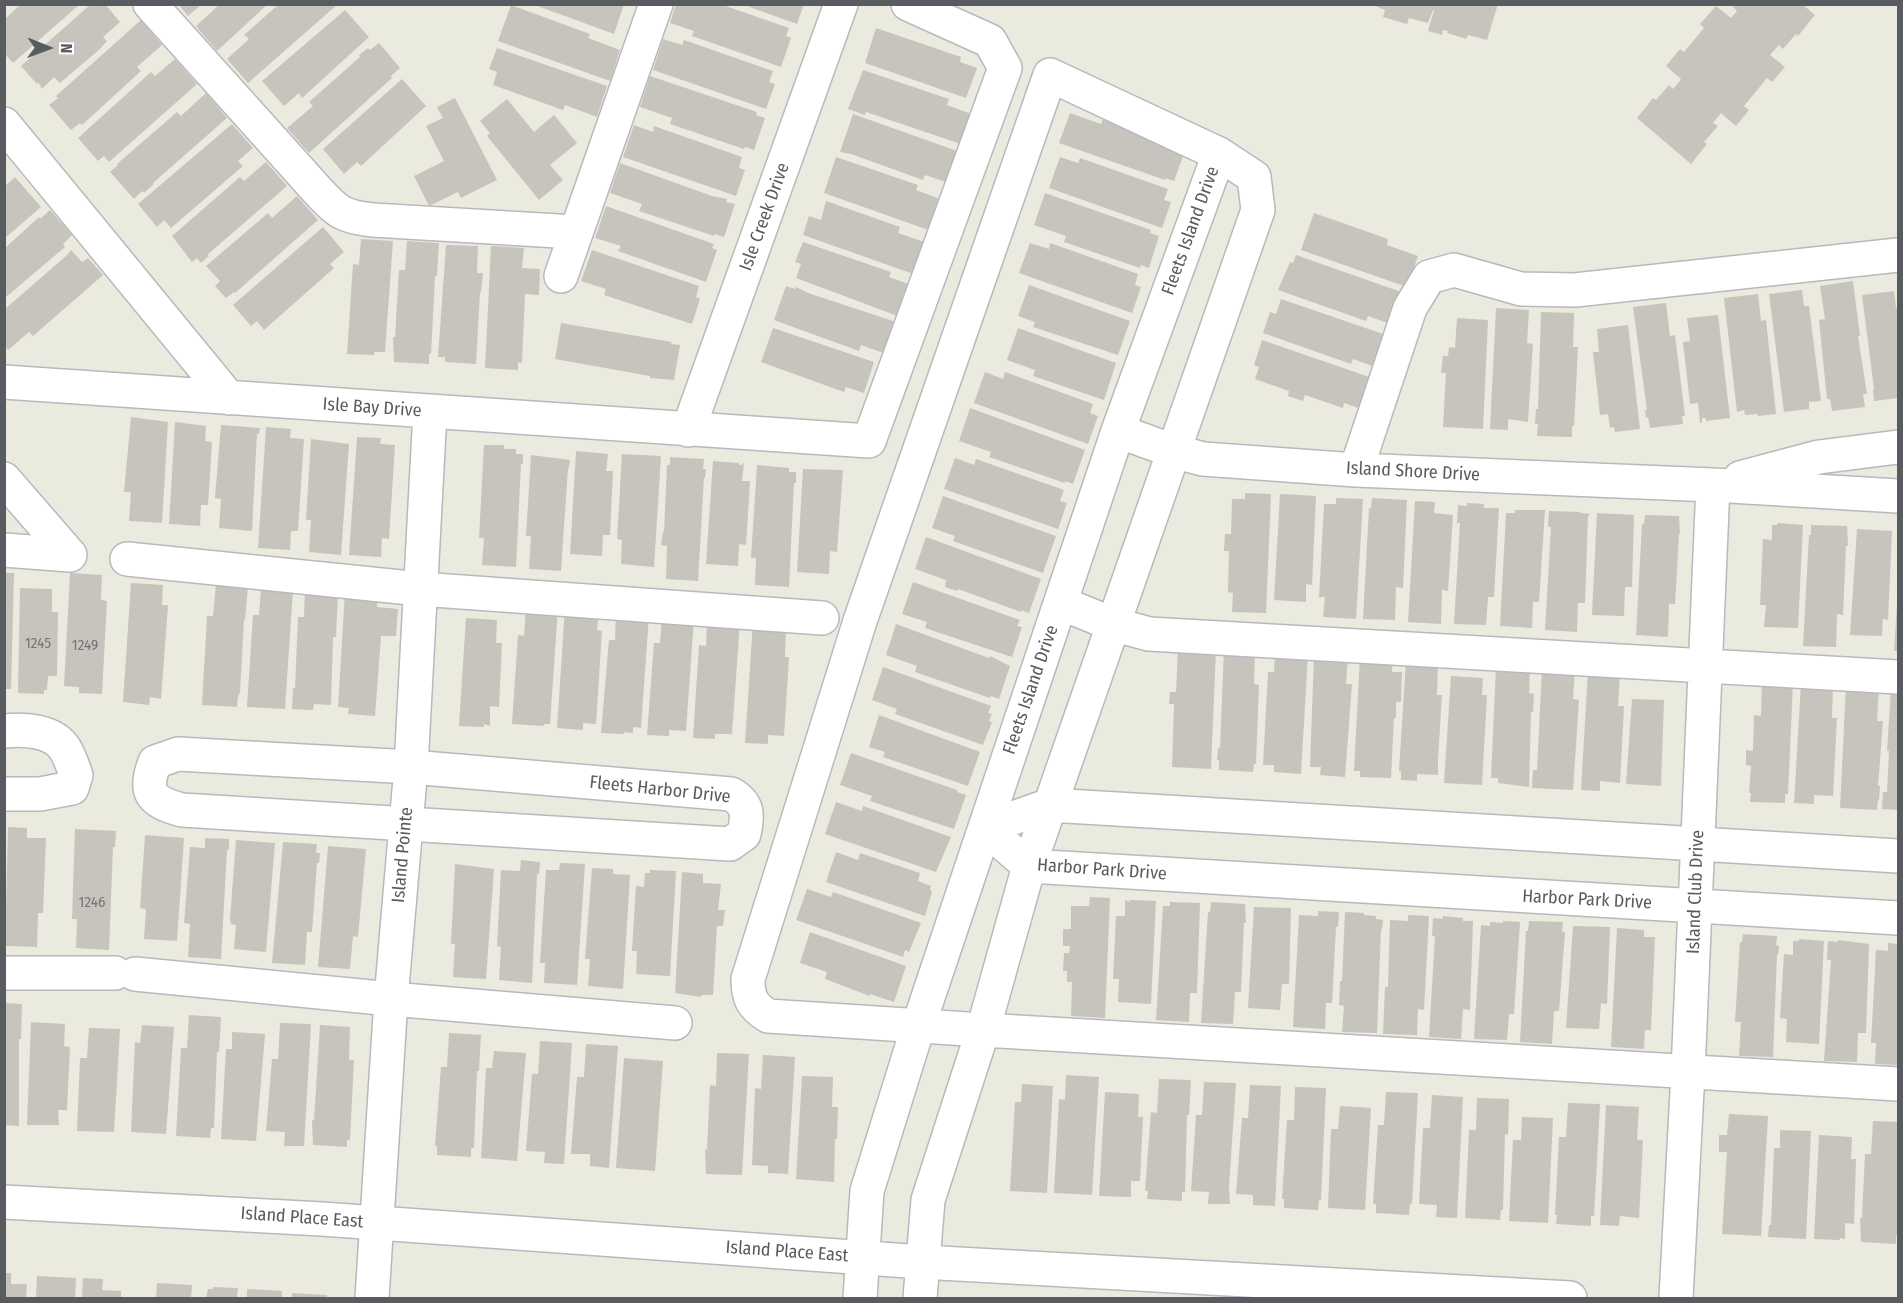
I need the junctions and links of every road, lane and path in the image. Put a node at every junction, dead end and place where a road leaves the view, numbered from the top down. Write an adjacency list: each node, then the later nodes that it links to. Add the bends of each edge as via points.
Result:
1 (150, 4): 7 (street, via 331,206 344,215)
2 (656, 4): 7 (street)
3 (841, 4): 13 (street, Isle Creek Drive)
4 (908, 4): 13 (street, Isle Bay Drive, via 990,41 1005,68 869,441)
5 (4, 124): 11 (street)
6 (1219, 154): 14 (street, Fleets Island Drive); 16 (street, Fleets Island Drive, via 1254,177 1258,210); 43 (street, via 1050,75 867,599 748,979 748,994 755,1008 768,1016)
7 (575, 232): 9 (street)
8 (1899, 255): 17 (street, via 1575,290 1521,289 1454,270 1430,277 1410,308)
9 (561, 276)
10 (4, 382): 11 (street, Isle Bay Drive)
11 (228, 398): 12 (street, Isle Bay Drive)
12 (430, 412): 13 (street, Isle Bay Drive); 23 (street, Island Pointe)
13 (688, 430)
14 (1118, 431): 16 (street, Island Shore Drive); 24 (street, Fleets Island Drive)
15 (1899, 447): 19 (street, Island Shore Drive, via 1819,457)
16 (1173, 451): 17 (street, Island Shore Drive, via 1203,459); 26 (street, Fleets Island Drive)
17 (1356, 470): 19 (street, Island Shore Drive)
18 (4, 479): 21 (street, via 70,555)
19 (1713, 485): 20 (street, Island Shore Drive); 27 (street, Island Club Drive)
20 (1899, 496)
21 (4, 550)
22 (127, 559): 23 (street)
23 (420, 589): 25 (street); 30 (street, Island Pointe)
24 (1060, 603): 26 (street); 34 (street, Fleets Island Drive)
25 (822, 618)
26 (1112, 624): 27 (street, via 1149,634); 32 (street, Fleets Island Drive)
27 (1706, 665): 28 (street); 35 (street, Island Club Drive)
28 (1899, 677)
29 (4, 731): 31 (street, via 24,730 55,738 76,775 72,788 40,794)
30 (411, 768): 33 (street, Island Pointe); 33 (street, Fleets Harbor Drive, via 178,754 155,762 149,776 152,795 160,804 182,810); 33 (street, Fleets Harbor Drive, via 731,794 741,800 748,817 744,834 730,844)
31 (4, 794)
32 (1050, 806): 34 (street); 35 (street); 37 (street, Fleets Island Drive)
33 (406, 825): 41 (street, Island Pointe)
34 (985, 828): 37 (street, Harbor Park Drive); 43 (street, Fleets Island Drive)
35 (1698, 844): 36 (street); 38 (street, Island Club Drive)
36 (1899, 856)
37 (1029, 866): 38 (street, Harbor Park Drive); 44 (street, Fleets Island Drive)
38 (1695, 906): 39 (street, Harbor Park Drive); 45 (street, Island Club Drive)
39 (1899, 918)
40 (4, 973): 41 (street, via 125,974)
41 (391, 999): 42 (street); 48 (street, Island Pointe)
42 (675, 1023)
43 (918, 1027): 44 (street); 49 (street, Fleets Island Drive, via 867,1191)
44 (983, 1030): 45 (street); 50 (street, Fleets Island Drive, via 928,1200)
45 (1688, 1072): 46 (street); 56 (street, Island Club Drive)
46 (1899, 1084)
47 (4, 1202): 48 (street, Island Place East)
48 (376, 1223): 49 (street, Island Place East); 52 (street, Island Pointe)
49 (863, 1258): 50 (street, Island Place East); 53 (street, Fleets Island Drive)
50 (922, 1262): 51 (street, Island Place East); 54 (street, Fleets Island Drive)
51 (1278, 1290): 55 (street, Island Place East)
52 (372, 1299)
53 (860, 1299)
54 (920, 1299)
55 (1570, 1299)
56 (1676, 1299)

